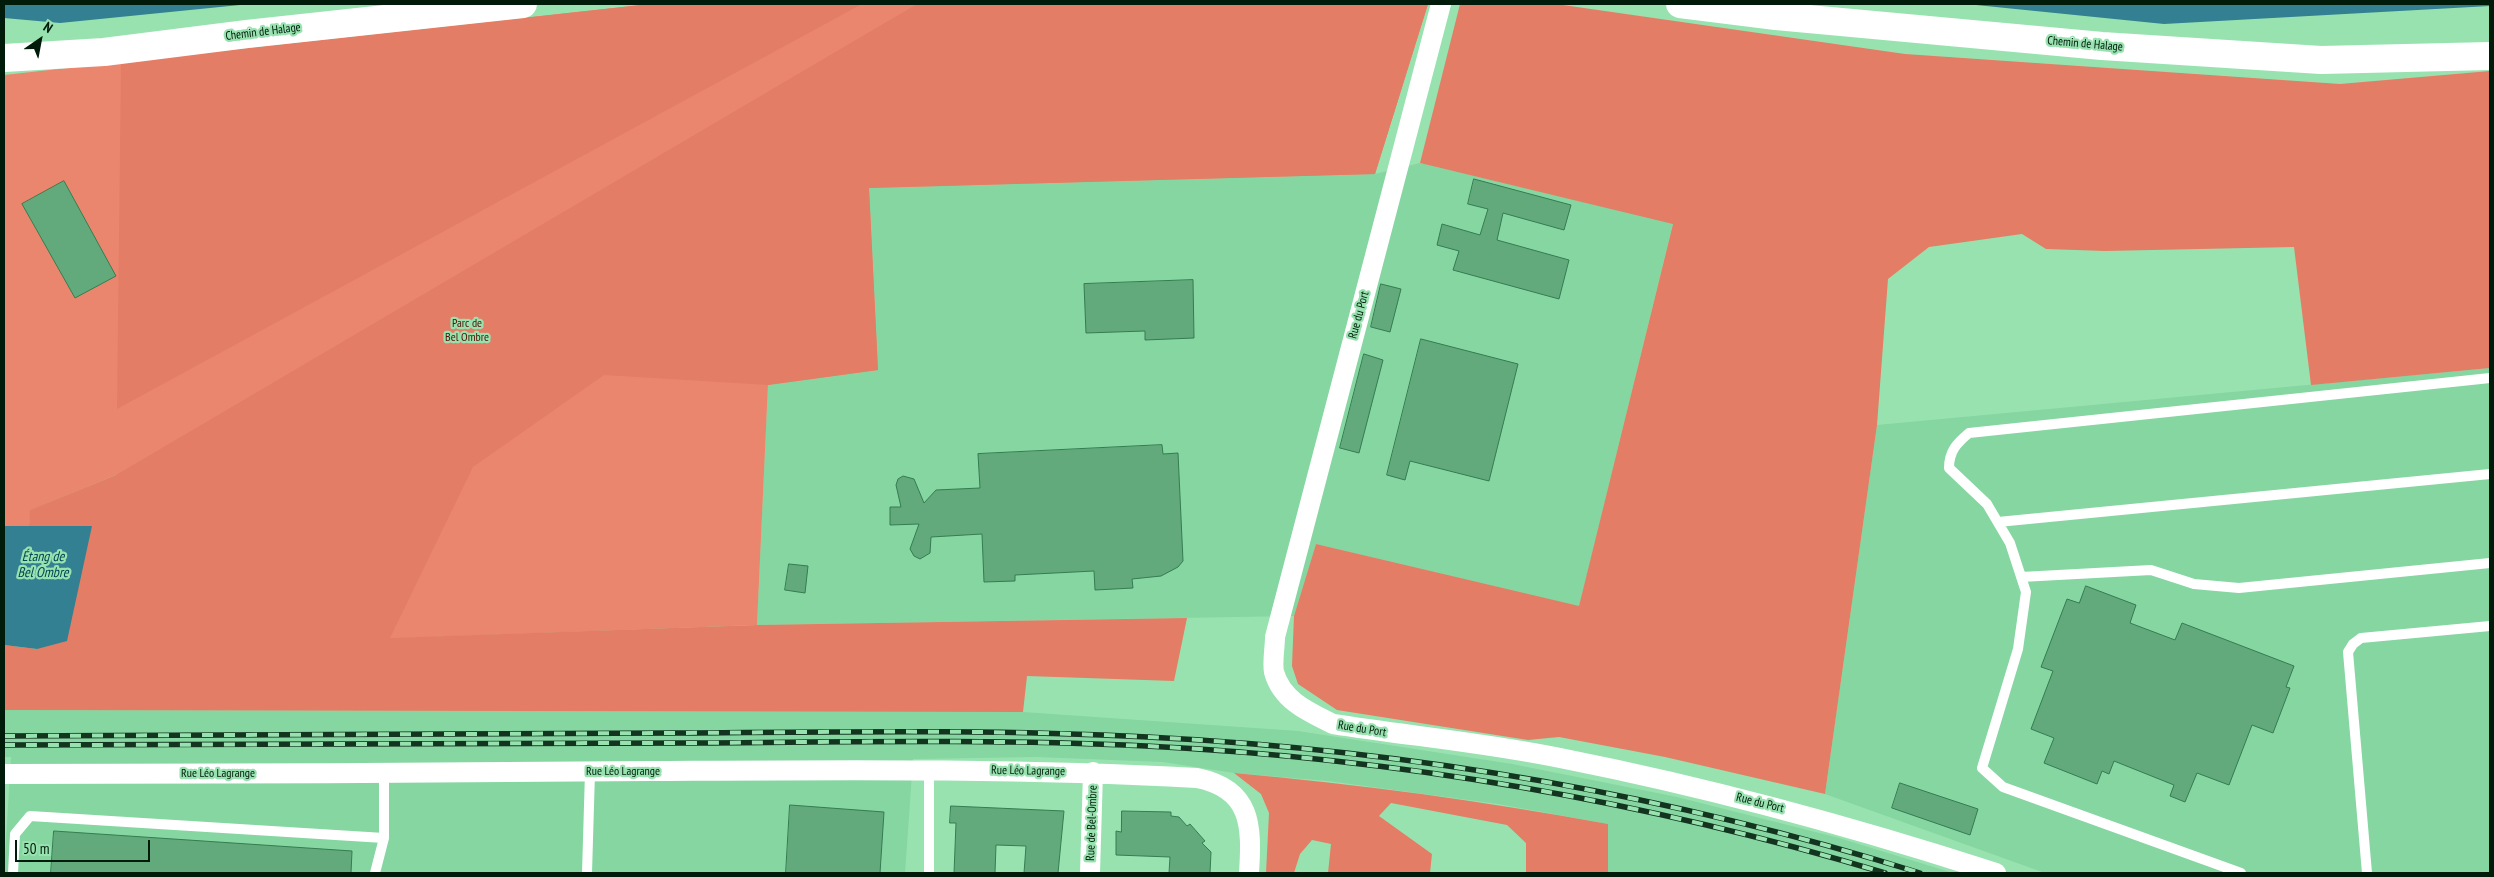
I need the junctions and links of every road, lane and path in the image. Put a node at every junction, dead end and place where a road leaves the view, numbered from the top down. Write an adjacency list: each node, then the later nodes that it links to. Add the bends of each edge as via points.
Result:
1 (523, 4): 5 (street, Chemin de Halage, via 104,52)
2 (1441, 4): 24 (street, Rue du Port, via 1275,637 1274,671 1284,694 1333,724 1562,758 1693,786 1821,819)
3 (1680, 4): 4 (street, Chemin de Halage, via 2102,46 2321,60)
4 (2490, 56)
5 (4, 58)
6 (2490, 378): 8 (lane, via 1969,433 1956,445 1949,458 1949,468 1987,504)
7 (2490, 474): 8 (lane)
8 (1998, 522): 10 (lane, via 2010,543)
9 (2490, 564): 10 (lane, via 2238,588 2194,584 2151,570)
10 (2021, 577): 25 (lane, via 2026,592 2018,649 1982,768 2003,787)
11 (2490, 626): 26 (lane, via 2361,638 2348,652)
12 (929, 770): 13 (street, Rue Léo Lagrange); 14 (street, Rue Léo Lagrange); 21 (lane)
13 (590, 772): 16 (street, Rue Léo Lagrange); 20 (lane)
14 (1093, 772): 22 (street, Rue de Bel-Ombre); 23 (street, Rue Léo Lagrange, via 1197,778 1226,788 1247,816 1252,838)
15 (4, 774): 16 (street, Rue Léo Lagrange)
16 (384, 774): 17 (lane)
17 (384, 838): 18 (lane, via 30,816 15,834); 19 (lane)
18 (13, 873)
19 (375, 873)
20 (587, 873)
21 (929, 873)
22 (1090, 873)
23 (1249, 873)
24 (1996, 873)
25 (2241, 873)
26 (2367, 873)

